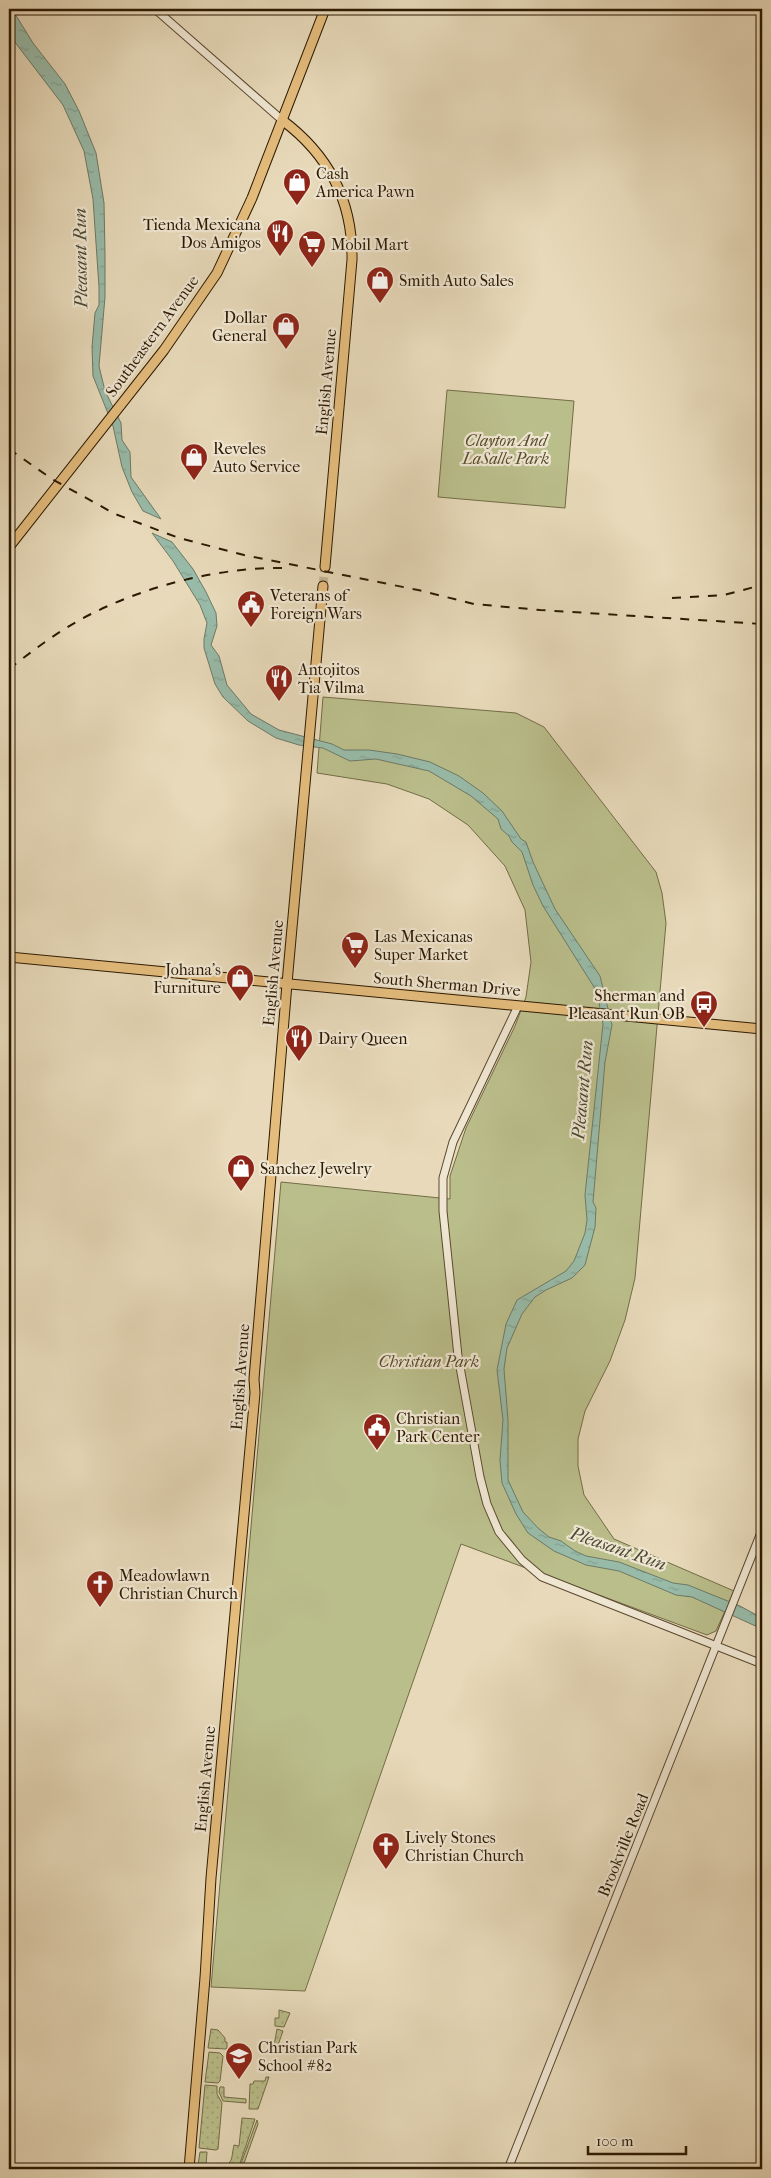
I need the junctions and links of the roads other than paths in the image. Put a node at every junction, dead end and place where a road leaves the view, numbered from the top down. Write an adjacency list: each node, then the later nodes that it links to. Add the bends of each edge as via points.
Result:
1 (155, 9): 3 (street)
2 (325, 9): 3 (main road, Southeastern Avenue)
3 (282, 120): 4 (main road, Southeastern Avenue, via 242,223 217,273 184,324); 5 (main road, English Avenue, via 303,137 335,179 351,232 352,260)
4 (9, 547)
5 (325, 567)
6 (323, 586): 8 (main road, English Avenue)
7 (9, 957): 8 (main road, South Sherman Drive)
8 (286, 984): 9 (main road, South Sherman Drive); 14 (main road, English Avenue)
9 (518, 1006): 10 (main road, South Sherman Drive); 12 (street, via 452,1142 442,1187 458,1356 487,1504 508,1544 542,1577)
10 (762, 1029)
11 (762, 1530): 12 (street, Brookville Road)
12 (717, 1646): 13 (street); 15 (street, Brookville Road)
13 (762, 1664)
14 (189, 2169)
15 (508, 2169)

